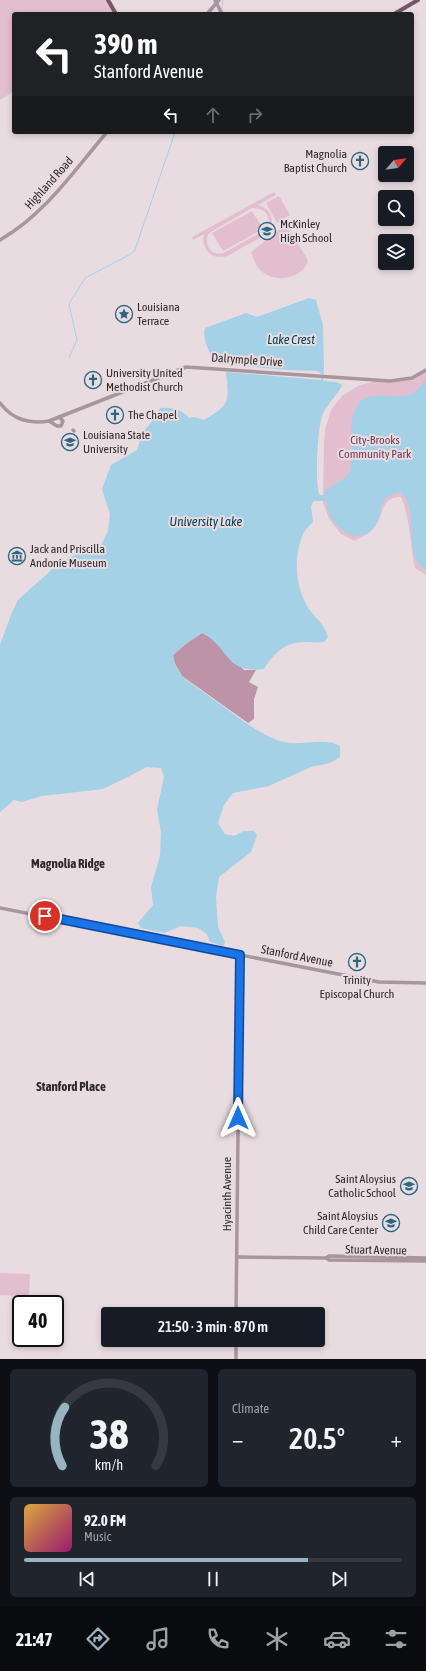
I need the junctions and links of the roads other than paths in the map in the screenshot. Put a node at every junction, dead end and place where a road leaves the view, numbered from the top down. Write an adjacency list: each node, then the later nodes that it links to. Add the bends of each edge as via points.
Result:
1 (108, 0): 4 (main road)
2 (418, 0): 7 (main road)
3 (217, 1): 5 (street); 6 (street)
4 (115, 12)
5 (209, 12)
6 (221, 12)
7 (397, 12)
8 (105, 134): 9 (street, Highland Road, via 43,207)
9 (0, 240)
10 (426, 370): 12 (street, Dalrymple Drive, via 412,378 394,381 186,367)
11 (0, 403): 14 (street, Dalrymple Drive, via 19,419 36,423)
12 (71, 412): 13 (street, Dalrymple Drive); 15 (street, Dalrymple Drive)
13 (57, 418): 14 (street, Dalrymple Drive); 15 (street); 16 (street)
14 (49, 421): 16 (street, Dalrymple Drive)
15 (63, 421): 16 (street, via 60,426)
16 (54, 423)
17 (0, 908): 18 (street, Stanford Avenue)
18 (240, 955): 19 (street, Stanford Avenue, via 380,982); 20 (street, Hyacinth Avenue)
19 (426, 983)
20 (237, 1257): 21 (street, Stuart Avenue); 24 (street, Hyacinth Avenue)
21 (326, 1258): 22 (street, Stuart Avenue); 23 (street, Stuart Avenue)
22 (426, 1258)
23 (426, 1261)
24 (236, 1307)
25 (236, 1347): 26 (street)
26 (236, 1359)

